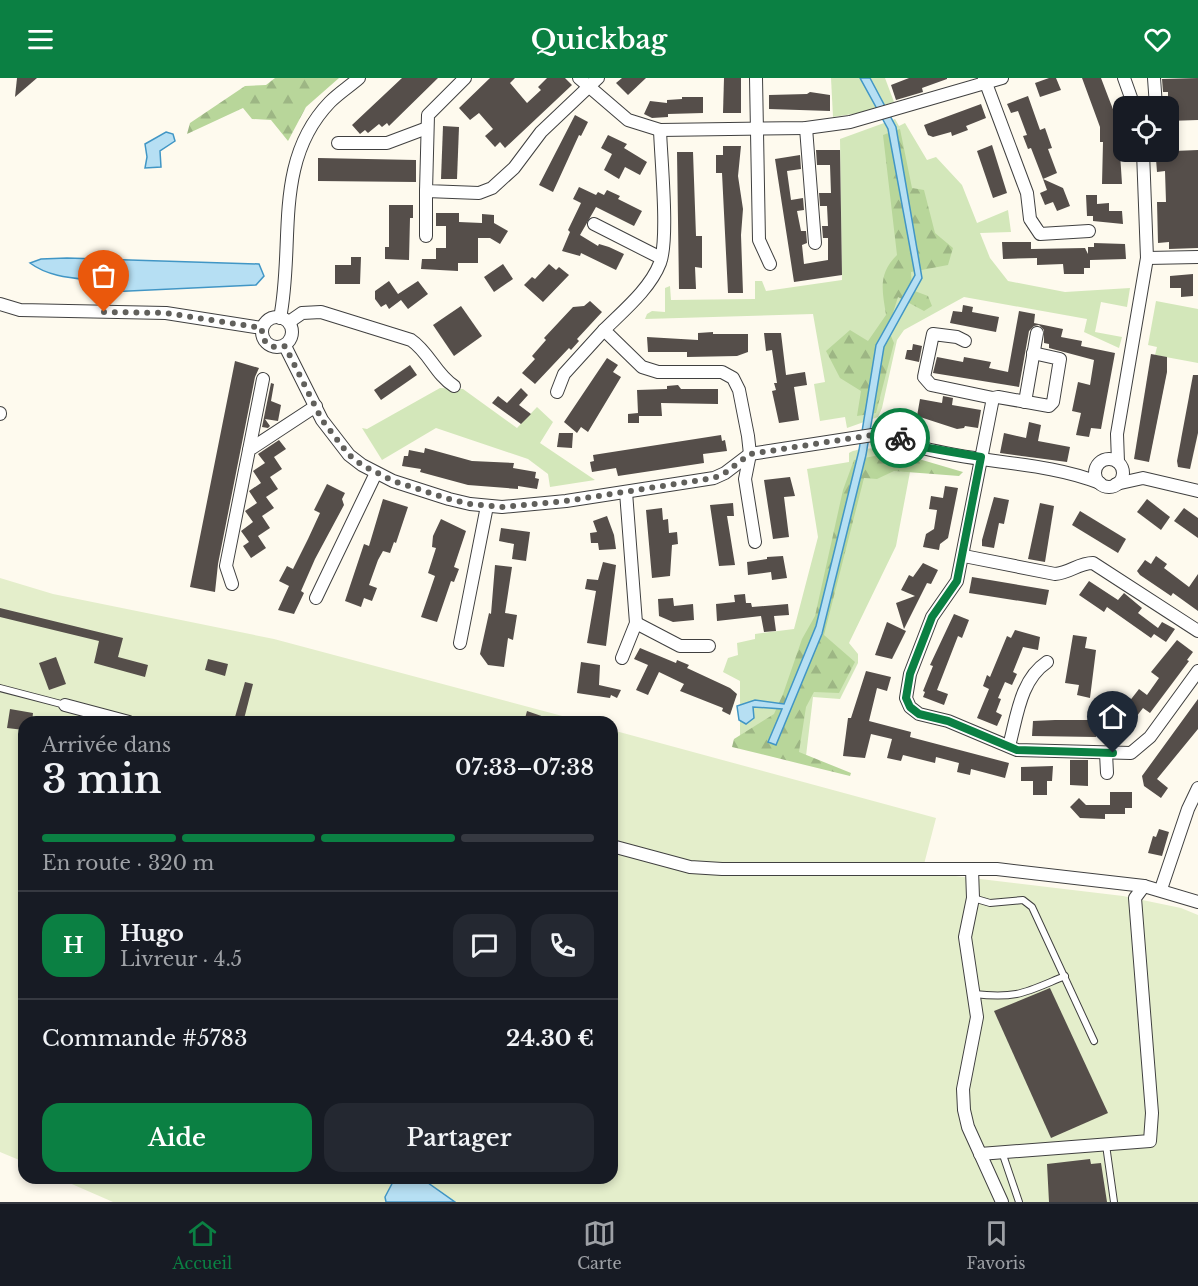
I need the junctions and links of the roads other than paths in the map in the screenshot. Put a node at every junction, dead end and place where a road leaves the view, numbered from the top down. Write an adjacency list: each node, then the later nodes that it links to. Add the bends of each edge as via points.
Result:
1 (359, 78): 29 (street, via 324,109 296,159 289,182)
2 (465, 78): 13 (street, via 429,111)
3 (579, 78): 10 (street)
4 (598, 78): 10 (street)
5 (756, 78): 15 (street)
6 (1002, 78): 9 (street)
7 (1124, 78): 11 (street)
8 (1154, 78): 12 (street)
9 (984, 80): 14 (street, via 866,120); 21 (street, via 1027,194 1030,219 1040,234)
10 (588, 88): 16 (street, via 628,120); 19 (street, via 541,132 514,168 492,188 478,193)
11 (1130, 96)
12 (1155, 96)
13 (427, 128): 17 (street, via 387,143); 19 (street)
14 (806, 128): 15 (street); 23 (street)
15 (756, 129): 16 (street); 27 (street, via 759,240)
16 (660, 130): 25 (street)
17 (338, 143)
18 (1143, 162): 26 (street)
19 (426, 191): 22 (street)
20 (594, 224): 25 (street)
21 (1089, 231)
22 (426, 237)
23 (815, 243)
24 (1198, 257): 26 (street)
25 (661, 258): 31 (street, via 654,275)
26 (1147, 258): 42 (street)
27 (770, 264)
28 (0, 304): 30 (street, via 20,310 166,313)
29 (284, 320): 30 (street, via 267,321); 34 (street, via 292,335); 37 (street, via 302,313 321,312 411,340 445,381)
30 (262, 328): 34 (street, via 268,345)
31 (604, 330): 38 (street, via 564,374); 44 (street, via 642,367 658,372 722,372 733,378 739,390)
32 (1037, 333): 35 (street)
33 (965, 341): 39 (street, via 933,333 924,377 931,385)
34 (285, 346): 41 (street)
35 (1033, 353): 40 (street); 40 (street, via 1060,359 1053,402 1049,406)
36 (263, 379): 43 (street)
37 (454, 386)
38 (558, 392)
39 (993, 398): 40 (street); 45 (street)
40 (1025, 402)
41 (316, 406): 43 (street); 48 (street, via 338,444)
42 (1117, 434): 46 (street); 47 (street)
43 (249, 450): 58 (street, via 226,567)
44 (750, 454): 45 (street, via 865,436 897,437 923,447); 54 (street, via 714,478); 56 (street, via 745,479)
45 (981, 457): 49 (street); 57 (street)
46 (1100, 463): 47 (street); 49 (street); 51 (street, via 1096,476)
47 (1120, 464): 50 (street); 52 (street, via 1122,477)
48 (376, 472): 55 (street, via 449,499); 59 (street)
49 (1074, 475): 51 (street)
50 (1143, 478): 52 (street); 53 (street)
51 (1100, 483): 52 (street)
52 (1116, 484)
53 (1198, 491)
54 (626, 492): 55 (street); 60 (street)
55 (487, 506): 62 (street)
56 (755, 542)
57 (964, 556): 61 (street, via 1055,574 1093,563); 70 (street, via 957,581 932,617 910,674 906,698 919,714 948,721)
58 (232, 584)
59 (316, 598)
60 (636, 623): 63 (street, via 680,646); 64 (street)
61 (1198, 631)
62 (460, 643)
63 (709, 646)
64 (622, 658)
65 (1047, 662): 70 (street, via 1027,681)
66 (1198, 671): 71 (street, via 1141,747 1131,753)
67 (0, 688): 68 (lane)
68 (65, 705): 69 (street)
69 (106, 716)
70 (1009, 746): 71 (street, via 1026,752)
71 (1106, 753): 72 (street)
72 (1107, 773)
73 (1198, 788): 77 (street)
74 (618, 848): 75 (street, via 690,867 722,869)
75 (972, 869): 76 (street); 78 (street)
76 (1144, 886): 77 (street); 83 (street, via 1135,898 1152,1113 1150,1141)
77 (1161, 889): 79 (street)
78 (973, 898): 80 (lane, via 990,903 1023,900 1032,907); 81 (street, via 964,937)
79 (1198, 902)
80 (1065, 976): 81 (lane, via 1019,995); 82 (lane)
81 (974, 994): 85 (street, via 977,1017 963,1089 966,1119)
82 (1094, 1041)
83 (1106, 1144): 84 (street); 88 (lane)
84 (1002, 1151): 85 (street); 87 (lane)
85 (980, 1154): 86 (street)
86 (1002, 1202)
87 (1020, 1202)
88 (1114, 1202)

